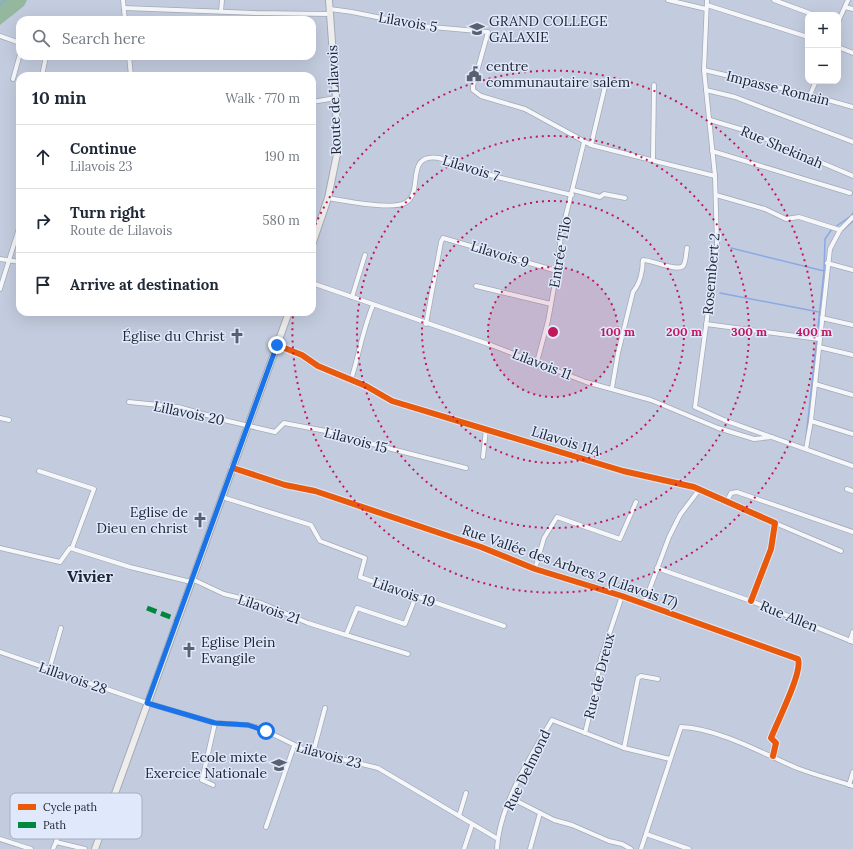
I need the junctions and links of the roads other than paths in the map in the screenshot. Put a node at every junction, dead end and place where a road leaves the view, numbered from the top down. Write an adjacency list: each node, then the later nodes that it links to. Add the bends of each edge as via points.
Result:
1 (123, 0): 9 (street)
2 (222, 0): 11 (street)
3 (329, 0): 12 (main road, Route de Lilavois)
4 (668, 0): 7 (street)
5 (774, 0): 13 (street)
6 (848, 0): 8 (street)
7 (707, 5): 17 (street); 24 (street, Rosembert 2)
8 (845, 7): 10 (street); 15 (street)
9 (124, 8): 11 (street, Lilavois 5); 14 (street)
10 (853, 9)
11 (221, 11): 12 (street, Lilavois 5)
12 (330, 11): 33 (main road, Route de Lilavois); 37 (street, Lilavois 5, via 352,12 421,26 488,32 473,90 481,96 525,109)
13 (807, 12)
14 (125, 16)
15 (841, 16)
16 (0, 36): 18 (street)
17 (805, 36)
18 (16, 42)
19 (840, 48): 20 (street)
20 (853, 53)
21 (19, 60): 28 (street)
22 (45, 60): 25 (street)
23 (129, 60): 26 (street)
24 (704, 70): 31 (street, Rosembert 2); 32 (street, Impasse Romain)
25 (43, 72)
26 (131, 72)
27 (606, 78): 39 (street)
28 (14, 79)
29 (815, 84): 32 (street)
30 (654, 85): 41 (street)
31 (706, 90): 36 (street, Rosembert 2); 38 (street, via 735,97)
32 (810, 95): 35 (street, Impasse Romain)
33 (336, 98): 34 (street); 48 (main road, Route de Lilavois, via 337,154)
34 (316, 101)
35 (853, 108)
36 (710, 120): 40 (street, Rosembert 2); 43 (street, Rue Shekinah, via 746,131)
37 (584, 142): 39 (street); 44 (street, Entrée Tilo)
38 (853, 142)
39 (591, 145): 41 (street)
40 (712, 151): 42 (street, Rosembert 2); 45 (street)
41 (653, 160): 42 (street)
42 (715, 176): 47 (street, Rosembert 2)
43 (853, 176)
44 (573, 190): 46 (street, Entrée Tilo); 49 (street, via 600,197 604,194)
45 (850, 193)
46 (572, 195): 48 (street, Lilavois 7, via 496,177 430,157 424,158 418,164 414,187 409,200 404,204 369,205); 61 (street, Entrée Tilo, via 561,236)
47 (716, 195): 51 (street, via 765,209 786,219 799,217); 71 (street, Rosembert 2, via 717,245)
48 (328, 198): 52 (main road, Route de Lilavois)
49 (625, 198)
50 (853, 217): 51 (street)
51 (838, 229): 59 (street)
52 (316, 234)
53 (16, 237): 57 (street)
54 (687, 248): 80 (street, via 684,265 681,267 643,260 623,332)
55 (364, 255): 65 (street)
56 (0, 259): 57 (street)
57 (8, 261): 58 (street); 64 (street)
58 (16, 262)
59 (827, 263): 60 (street); 69 (street)
60 (853, 270)
61 (557, 271): 67 (street, Entrée Tilo); 70 (street, Lilavois 9, via 443,238)
62 (316, 284): 65 (street, Lilavois 11)
63 (476, 286): 67 (street)
64 (0, 289)
65 (352, 297): 66 (street, Lilavois 11)
66 (373, 304): 70 (street, Lilavois 11); 78 (street, via 363,329 361,347)
67 (551, 304): 77 (street, Entrée Tilo)
68 (288, 316): 74 (main road)
69 (822, 318): 72 (street); 73 (street)
70 (426, 324): 77 (street, Lilavois 11)
71 (706, 324): 73 (street); 83 (street, Rosembert 2)
72 (853, 325)
73 (819, 340): 75 (street)
74 (277, 345): 78 (street, Lilavois 11A); 88 (main road)
75 (819, 347): 76 (street); 79 (street)
76 (853, 355)
77 (537, 362): 80 (street, Lilavois 11, via 586,382)
78 (351, 380): 89 (street, Lilavois 11A, via 392,401)
79 (815, 384): 81 (street); 87 (street)
80 (612, 388): 84 (street, Lilavois 11, via 651,400)
81 (853, 395)
82 (129, 402): 88 (street, Lillavois 20, via 178,407)
83 (695, 407): 84 (street, Rosembert 2); 91 (street)
84 (692, 417): 91 (street, Lilavois 11, via 754,440)
85 (0, 418): 86 (street)
86 (9, 420)
87 (811, 421): 90 (street); 92 (street)
88 (248, 424): 95 (main road); 96 (street, Lilavois 15, via 275,432 284,424 331,432)
89 (486, 429): 93 (street); 99 (street, Lilavois 11A, via 623,471)
90 (853, 434)
91 (773, 437): 92 (street)
92 (806, 449): 94 (street)
93 (483, 457)
94 (851, 465)
95 (233, 468): 101 (main road); 110 (street, Rue Vallée des Arbres 2 (Lilavois 17), via 285,485 315,491 466,542)
96 (466, 468)
97 (39, 471): 107 (street, via 94,489)
98 (847, 489): 100 (street)
99 (699, 490): 102 (street, Lilavois 11A); 109 (street, via 680,515)
100 (853, 491)
101 (222, 498): 111 (main road); 112 (street, Lilavois 19, via 312,525 320,541 365,558 360,577)
102 (727, 501): 104 (street, Lilavois 11A); 105 (street, via 731,493 737,492)
103 (636, 502): 110 (street, via 620,539 558,517 544,538)
104 (775, 523): 108 (street, Lilavois 11A); 114 (street, via 771,549)
105 (853, 532)
106 (0, 548): 107 (street, via 60,562)
107 (72, 548): 111 (street, Lilavois 21, via 130,567)
108 (840, 551)
109 (657, 568): 114 (street, Rue Allen); 115 (street)
110 (535, 569): 113 (street, Rue Vallée des Arbres 2 (Lilavois 17))
111 (192, 581): 119 (street, Lilavois 21, via 224,594 261,603); 125 (main road)
112 (416, 596): 116 (street, Lilavois 19); 119 (street, via 405,624 357,608)
113 (622, 596): 115 (street, Rue Vallée des Arbres 2 (Lilavois 17)); 128 (street, Rue de Dreux, via 601,658)
114 (751, 601): 120 (street, Rue Allen)
115 (644, 604): 132 (street, Rue Vallée des Arbres 2 (Lilavois 17), via 798,660 795,683 771,738 776,743)
116 (504, 626)
117 (61, 628): 123 (street)
118 (853, 632): 120 (street)
119 (346, 635): 122 (street, Lilavois 21)
120 (851, 641)
121 (0, 652): 123 (street, Lillavois 28)
122 (408, 654)
123 (49, 670): 125 (street, Lillavois 28)
124 (658, 679): 130 (street, via 641,676 638,678)
125 (147, 703): 127 (street, Lilavois 23); 137 (main road)
126 (325, 708): 131 (street)
127 (215, 723): 129 (street, Lilavois 23, via 260,728); 135 (street, via 202,780)
128 (585, 733): 130 (street, Rue Delmond); 139 (street, Rue Delmond, via 552,720)
129 (294, 746): 131 (street, Lilavois 23); 143 (street)
130 (624, 748): 133 (street, Rue Delmond)
131 (313, 753): 141 (street, Lilavois 23, via 378,768)
132 (773, 756): 133 (street, via 701,729 682,727); 136 (street, via 797,768)
133 (670, 759): 144 (street)
134 (853, 772): 136 (street)
135 (213, 784)
136 (851, 786)
137 (115, 793)
138 (466, 793): 141 (street)
139 (511, 798): 140 (street); 148 (street, Rue Delmond)
140 (540, 812): 156 (street); 157 (street, via 554,820)
141 (459, 816): 142 (street, Lilavois 23)
142 (472, 825): 148 (street, Lilavois 23); 154 (street)
143 (266, 827)
144 (646, 834): 158 (street); 159 (street)
145 (0, 839): 150 (street)
146 (57, 839): 149 (street)
147 (99, 839): 153 (main road)
148 (498, 839): 155 (street, Rue Delmond)
149 (56, 842): 151 (street); 152 (street)
150 (31, 849)
151 (53, 849)
152 (85, 849)
153 (95, 849)
154 (464, 849)
155 (497, 849)
156 (530, 849)
157 (630, 849)
158 (641, 849)
159 (689, 849)

